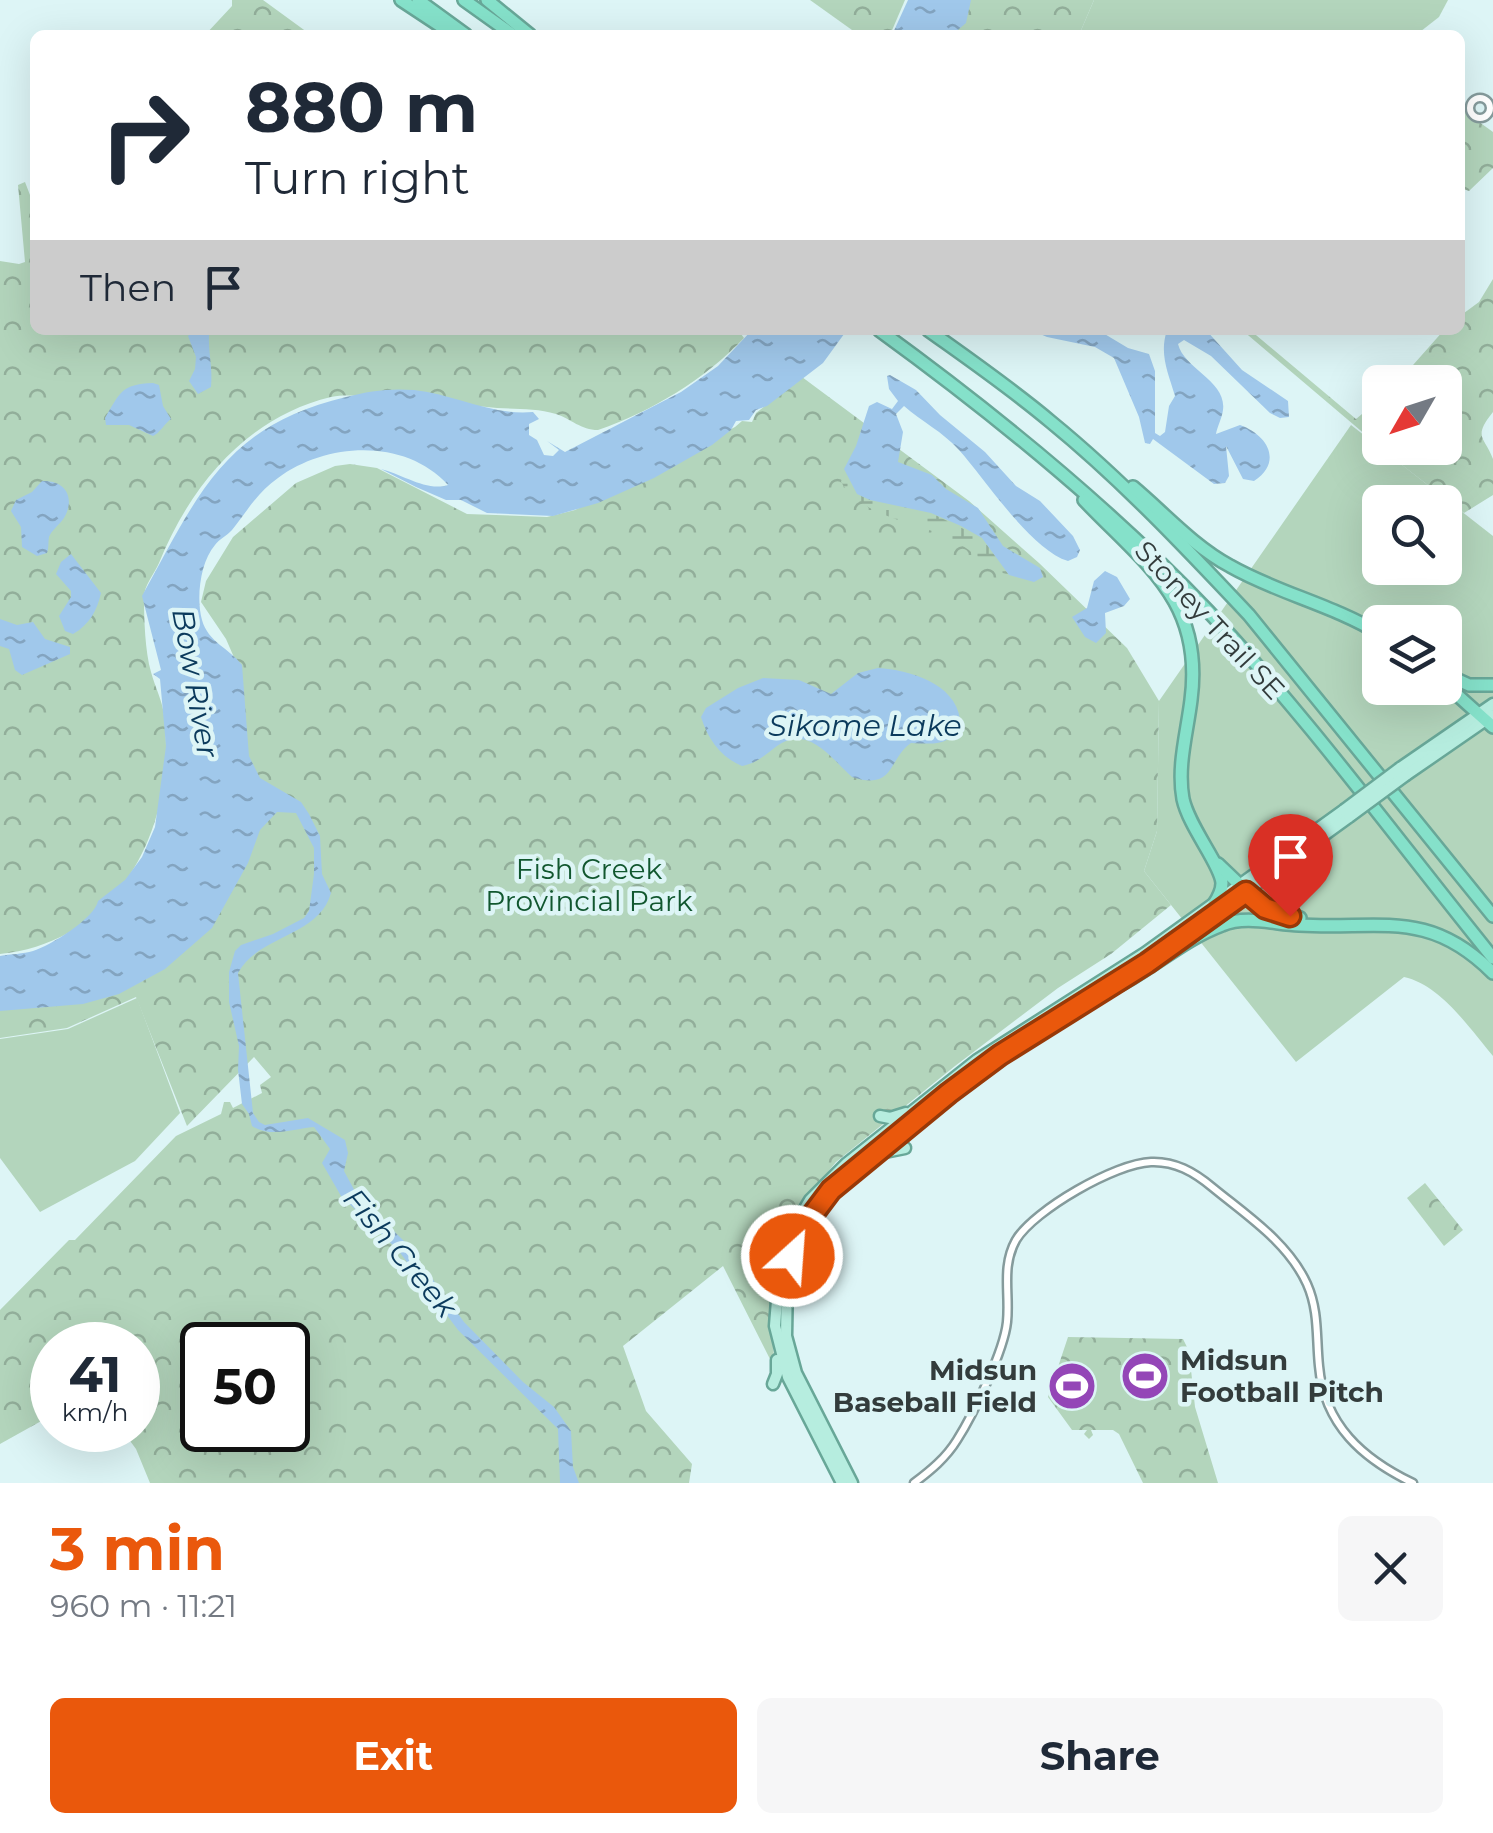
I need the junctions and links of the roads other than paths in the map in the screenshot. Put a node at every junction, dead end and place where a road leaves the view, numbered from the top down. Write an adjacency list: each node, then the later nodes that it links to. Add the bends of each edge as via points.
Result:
1 (401, 0): 5 (highway)
2 (418, 0): 6 (highway)
3 (464, 0): 7 (highway)
4 (487, 0): 8 (highway)
5 (446, 30)
6 (459, 30)
7 (506, 30)
8 (524, 30)
9 (1493, 93): 10 (street)
10 (1484, 99): 11 (street); 11 (street, via 1475,100 1470,112 1480,118)
11 (1491, 105)
12 (886, 335): 15 (highway, Stoney Trail SE)
13 (935, 335): 14 (highway, Stoney Trail SE)
14 (1052, 422): 16 (highway, via 1227,565); 25 (highway, Stoney Trail SE, via 1248,615)
15 (1032, 448): 22 (highway, via 1157,576 1186,621 1194,668 1182,790); 27 (highway, Stoney Trail SE, via 1208,612)
16 (1362, 623)
17 (1462, 683): 18 (highway)
18 (1493, 686)
19 (1462, 698): 21 (highway)
20 (1493, 704): 21 (main road)
21 (1487, 719): 23 (main road, bridge)
22 (1205, 850): 23 (highway); 24 (highway, via 1222,880)
23 (1243, 889): 24 (main road); 26 (highway, via 1286,916 1388,920); 29 (main road)
24 (1214, 904): 30 (main road, via 977,1060)
25 (1493, 916)
26 (1432, 931): 28 (highway); 29 (highway, via 1234,921)
27 (1493, 958)
28 (1493, 973)
29 (1102, 993): 33 (main road, via 976,1072)
30 (916, 1108): 31 (main road); 34 (main road, via 838,1170 803,1210 778,1274)
31 (880, 1116)
32 (905, 1148): 33 (main road)
33 (870, 1157): 38 (main road, via 831,1190 804,1226 784,1302 794,1367)
34 (777, 1344): 35 (main road); 37 (main road)
35 (773, 1384)
36 (915, 1482): 39 (street); 40 (street, via 957,1440 999,1350 1008,1314 1007,1264 1024,1228 1119,1170 1150,1162 1195,1173 1286,1252 1314,1302 1319,1370 1331,1411 1359,1450)
37 (842, 1483)
38 (852, 1483)
39 (906, 1483)
40 (1413, 1483)

